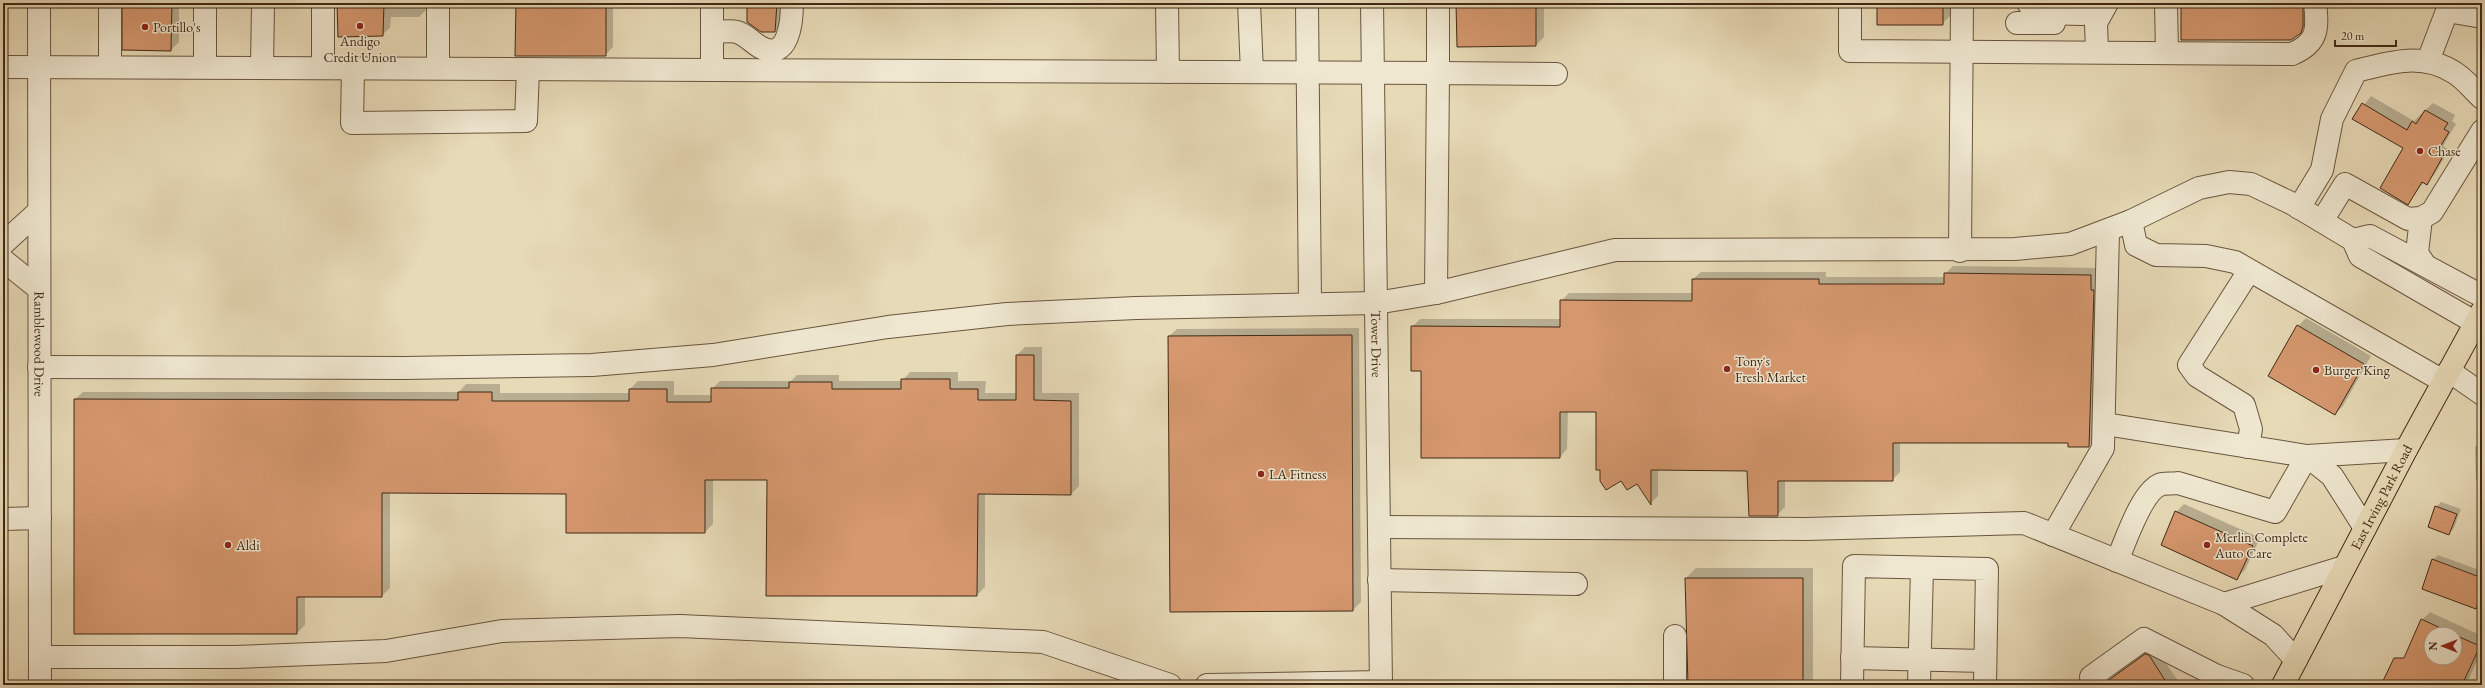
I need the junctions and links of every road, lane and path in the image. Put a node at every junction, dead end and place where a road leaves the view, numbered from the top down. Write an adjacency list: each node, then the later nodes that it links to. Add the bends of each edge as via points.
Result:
1 (39, 3): 32 (street, Ramblewood Drive)
2 (110, 3): 33 (street)
3 (195, 3): 34 (street)
4 (205, 3): 34 (street)
5 (263, 3): 35 (street)
6 (323, 3): 36 (street)
7 (438, 3): 38 (street)
8 (712, 3): 25 (street)
9 (792, 3): 25 (street, via 788,39 780,48 762,48 737,32)
10 (1167, 3): 41 (street)
11 (1249, 3): 42 (street)
12 (1308, 3): 43 (street)
13 (1372, 3): 44 (street, Tower Drive)
14 (1438, 3): 45 (street)
15 (1850, 3): 26 (street, via 1850,51)
16 (1962, 3): 26 (street)
17 (2028, 3): 23 (street, via 2036,13)
18 (2107, 3): 23 (street)
19 (2166, 3): 29 (street)
20 (2315, 3): 29 (street, via 2314,37 2306,48 2292,54)
21 (2447, 7): 24 (street); 30 (street)
22 (2017, 13): 23 (street); 27 (street)
23 (2096, 13): 28 (street)
24 (2482, 17)
25 (712, 32): 40 (street)
26 (1962, 52): 27 (street); 59 (street)
27 (2017, 52): 28 (street)
28 (2097, 52): 29 (street)
29 (2167, 53)
30 (2428, 61): 47 (street, via 2454,73); 49 (street, via 2396,60 2356,71 2332,119)
31 (3, 66): 32 (street)
32 (39, 66): 33 (street); 52 (street, Ramblewood Drive)
33 (110, 67): 34 (street)
34 (200, 67): 35 (street)
35 (262, 68): 36 (street)
36 (323, 68): 37 (street)
37 (353, 68): 38 (street); 39 (street, via 352,123 526,121)
38 (438, 68): 39 (street)
39 (528, 69): 40 (street)
40 (712, 70): 41 (street)
41 (1168, 72): 42 (street)
42 (1252, 72): 43 (street)
43 (1309, 72): 44 (street); 67 (street)
44 (1373, 73): 45 (street); 66 (street, Tower Drive)
45 (1438, 73): 46 (street); 64 (street)
46 (1556, 74)
47 (2482, 98)
48 (2482, 131): 53 (street, via 2432,212)
49 (2322, 170): 50 (street); 51 (street)
50 (2345, 184): 53 (street, via 2408,219); 55 (street)
51 (2299, 208): 54 (street, via 2251,184 2229,182 2199,188); 55 (street)
52 (39, 211): 58 (street); 63 (street, Ramblewood Drive)
53 (2421, 218): 61 (street, via 2417,253)
54 (2131, 221): 56 (street); 62 (street, via 2136,245 2156,255 2206,256 2235,262)
55 (2322, 221): 57 (street)
56 (2108, 231): 59 (street, via 2070,244); 72 (street)
57 (2353, 240): 61 (street, via 2370,236); 68 (street, via 2360,256)
58 (3, 244)
59 (1960, 251): 64 (street, via 1615,250)
60 (3, 260): 63 (street)
61 (2425, 265): 65 (street)
62 (2250, 271): 70 (street); 73 (street, via 2189,365 2197,376 2244,404 2252,429)
63 (40, 289): 69 (street, Ramblewood Drive)
64 (1436, 293): 66 (street)
65 (2482, 296)
66 (1376, 303): 67 (street); 78 (street, Tower Drive)
67 (1310, 304): 69 (street, via 1007,314 888,327 713,355 592,365 404,368)
68 (2479, 317): 70 (main road, East Irving Park Road)
69 (40, 367): 77 (street, Ramblewood Drive)
70 (2446, 376): 71 (street); 74 (main road, East Irving Park Road)
71 (2482, 394)
72 (2105, 424): 73 (street); 80 (street, via 2103,448)
73 (2248, 447): 75 (street)
74 (2406, 450): 75 (street); 79 (main road, East Irving Park Road)
75 (2307, 456): 79 (street, via 2332,476); 81 (street, via 2275,512 2178,483 2161,484 2150,492 2143,502)
76 (3, 518): 77 (street)
77 (40, 518): 88 (street, Ramblewood Drive)
78 (1379, 527): 80 (street, via 1806,529 2024,523); 84 (street, Tower Drive)
79 (2365, 528): 83 (main road, East Irving Park Road)
80 (2052, 535): 81 (street)
81 (2117, 561): 86 (street)
82 (1922, 568): 89 (street, via 1854,566); 90 (street); 92 (street, via 1987,569)
83 (2344, 568): 86 (street); 91 (main road, East Irving Park Road)
84 (1380, 580): 85 (street); 94 (street, Tower Drive)
85 (1576, 584)
86 (2224, 604): 91 (street, via 2273,635)
87 (1675, 636): 98 (street)
88 (40, 657): 95 (street, Ramblewood Drive); 96 (street, via 235,657 386,651 502,630 680,626 1044,642)
89 (1852, 658): 90 (street); 99 (street)
90 (1920, 659): 92 (street); 100 (street)
91 (2296, 660): 104 (main road, East Irving Park Road)
92 (1985, 661): 101 (street)
93 (2215, 680): 102 (street, via 2144,639 2091,677); 103 (street)
94 (1381, 684): 97 (street)
95 (40, 685)
96 (1170, 685)
97 (1206, 685)
98 (1675, 685)
99 (1852, 685)
100 (1919, 685)
101 (1985, 685)
102 (2096, 685)
103 (2243, 685)
104 (2283, 685)

